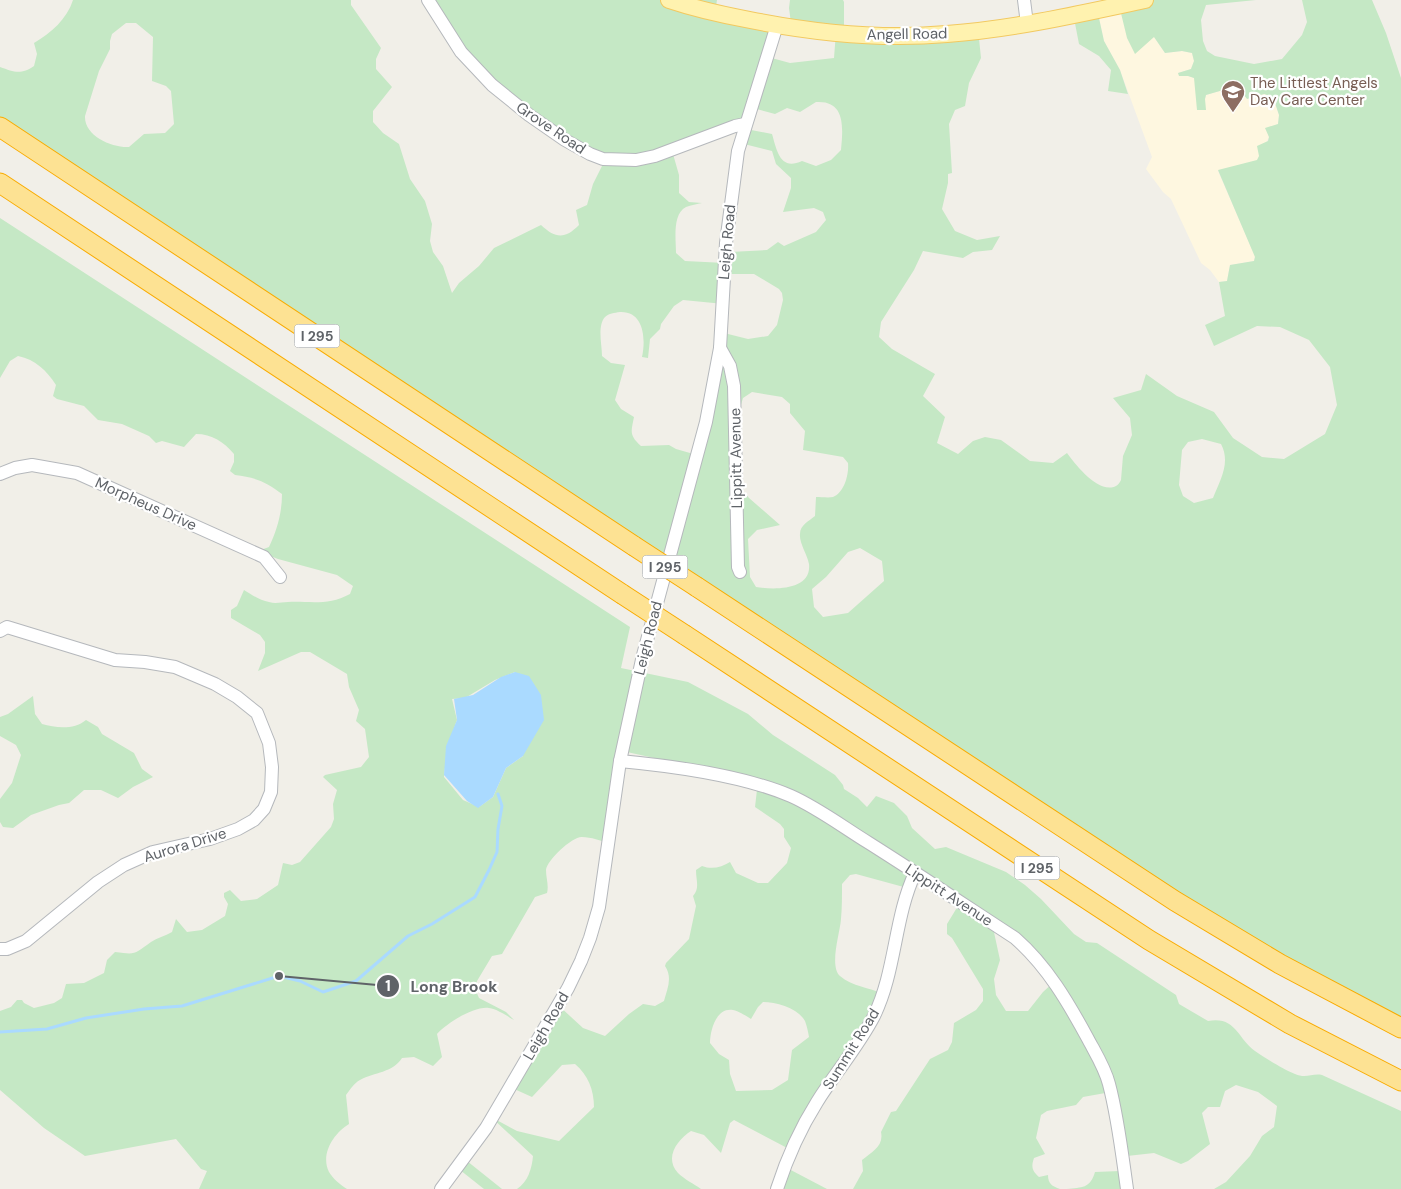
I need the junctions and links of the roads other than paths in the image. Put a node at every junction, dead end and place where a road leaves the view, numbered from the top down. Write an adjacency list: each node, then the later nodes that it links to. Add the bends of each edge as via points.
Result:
1 (428, 0): 7 (street, Grove Road, via 461,52 492,85 565,140 603,159 636,160 655,156)
2 (669, 0): 6 (main road, Angell Road)
3 (1024, 0): 5 (street)
4 (1145, 0): 5 (main road, Angell Road)
5 (1027, 24): 6 (main road, Angell Road, via 900,36)
6 (777, 26): 7 (street, Leigh Road)
7 (745, 124): 10 (street, Leigh Road, via 738,151 726,243)
8 (0, 127): 18 (highway, I 295, bridge, via 1182,906 1280,964)
9 (0, 184): 19 (highway, I 295, bridge, via 1149,940 1283,1020)
10 (720, 348): 12 (street, Lippitt Avenue, via 730,366 734,386); 15 (street, Leigh Road, via 706,422 643,655)
11 (0, 474): 13 (street, Morpheus Drive, via 32,465 77,473 264,557)
12 (740, 572)
13 (280, 577)
14 (2, 625): 17 (street, Aurora Drive, via 114,660 175,667 215,684 256,713 269,743 272,767 271,792 264,809 254,820 210,839 153,852 124,865 26,941)
15 (620, 761): 16 (street, Lippitt Avenue, via 715,775 774,790 813,808); 20 (street, Leigh Road, via 599,906 581,962 491,1119)
16 (915, 873): 21 (street, Summit Road, via 906,894 874,1015 800,1131); 22 (street, Lippitt Avenue, via 1015,938 1037,959 1070,1005 1109,1083)
17 (0, 950)
18 (1401, 1028)
19 (1401, 1081)
20 (441, 1189)
21 (777, 1189)
22 (1127, 1189)

